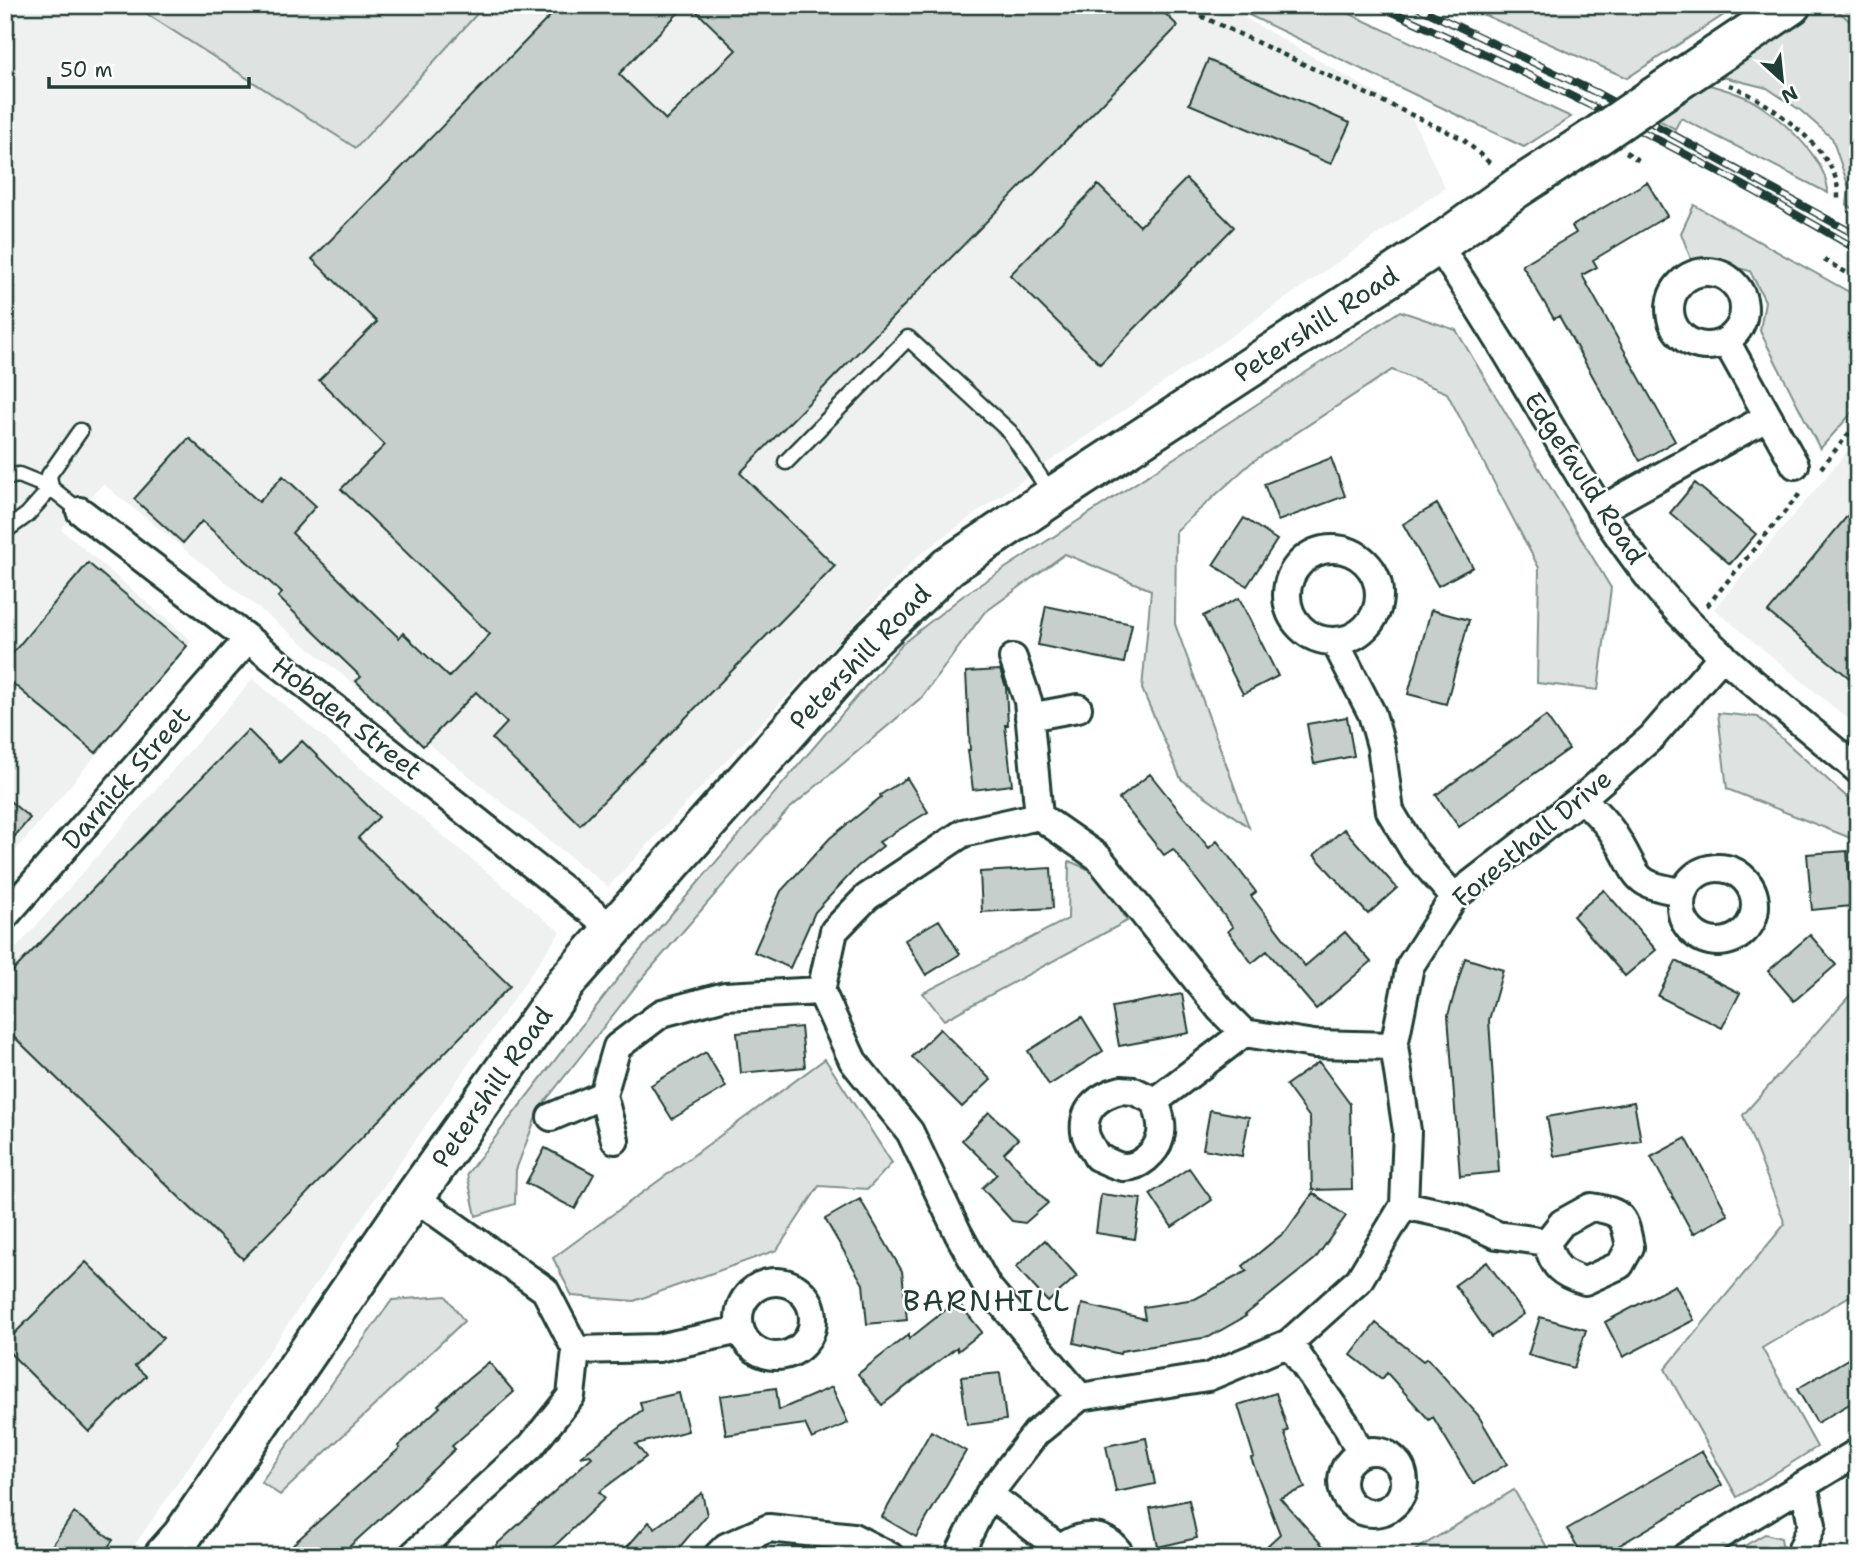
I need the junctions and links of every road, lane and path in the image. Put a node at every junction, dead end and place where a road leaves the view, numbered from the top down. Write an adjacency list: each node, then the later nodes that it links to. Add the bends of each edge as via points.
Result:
1 (1791, 5): 3 (street, Petershill Road)
2 (1200, 16): 4 (path, via 1463,139)
3 (1700, 67): 4 (street, Petershill Road, bridge); 5 (path, via 1709,78 1748,92 1789,121 1826,159 1837,183)
4 (1517, 187): 6 (street, Petershill Road)
5 (1838, 200)
6 (1438, 244): 17 (street, Petershill Road); 19 (street, Edgefauld Road)
7 (1824, 260): 8 (path)
8 (1858, 279)
9 (1726, 341): 10 (street)
10 (1768, 416): 14 (street); 19 (street)
11 (1858, 422): 14 (path)
12 (80, 431): 16 (lane, via 50,475)
13 (786, 462): 17 (lane, via 908,338 1010,432)
14 (1806, 474): 21 (path)
15 (5, 477): 16 (lane, via 19,475)
16 (51, 488): 18 (lane); 20 (lane)
17 (1053, 496): 34 (street, Petershill Road, via 949,566 859,652)
18 (80, 510): 22 (street, Hobden Street)
19 (1600, 510): 21 (street, Edgefauld Road)
20 (5, 531)
21 (1691, 626): 24 (street, Edgefauld Road)
22 (248, 639): 33 (street, Darnick Street); 34 (street, Hobden Street)
23 (1335, 642): 32 (street, via 1372,714 1390,811 1414,851)
24 (1723, 655): 28 (street, Edgefauld Road); 29 (street, Foresthall Drive, via 1652,737)
25 (1013, 658): 27 (street)
26 (1078, 708): 27 (street)
27 (1029, 717): 30 (street)
28 (1858, 770)
29 (1582, 798): 31 (street, via 1615,835 1632,871 1647,885); 32 (street, Foresthall Drive)
30 (1039, 816): 35 (street, via 963,833 867,897 834,931); 36 (street, via 1098,857)
31 (1683, 892)
32 (1454, 897): 37 (street, Foresthall Drive, via 1410,966)
33 (5, 916)
34 (613, 929): 42 (street, Petershill Road, via 568,980)
35 (821, 991): 38 (street, via 725,996 662,1013 617,1047); 48 (street, via 853,1061 910,1132 987,1286)
36 (1244, 1033): 37 (street, via 1314,1044); 39 (street)
37 (1394, 1046): 43 (street, Foresthall Drive, via 1407,1131)
38 (603, 1096): 40 (street); 41 (street)
39 (1155, 1101)
40 (551, 1117)
41 (615, 1140)
42 (414, 1197): 47 (street, via 545,1290); 54 (street, Petershill Road)
43 (1404, 1205): 44 (street, via 1454,1216 1497,1235); 46 (street, Foresthall Drive, via 1359,1280)
44 (1547, 1242)
45 (740, 1330): 47 (street, via 658,1348)
46 (1289, 1343): 48 (street, Foresthall Drive, via 1208,1377); 50 (street, via 1347,1426)
47 (576, 1350): 55 (street, via 571,1396 539,1436)
48 (1080, 1397): 52 (street, via 1036,1433)
49 (1858, 1452): 51 (street)
50 (1360, 1453)
51 (1804, 1485): 60 (street); 61 (street, via 1812,1525)
52 (989, 1494): 53 (street); 58 (street)
53 (1058, 1552): 59 (street, via 1082,1536 1096,1536 1113,1544)
54 (164, 1556)
55 (412, 1556)
56 (717, 1556): 57 (street, via 769,1528 853,1537)
57 (890, 1556)
58 (958, 1556)
59 (1121, 1556)
60 (1686, 1556)
61 (1799, 1556)

